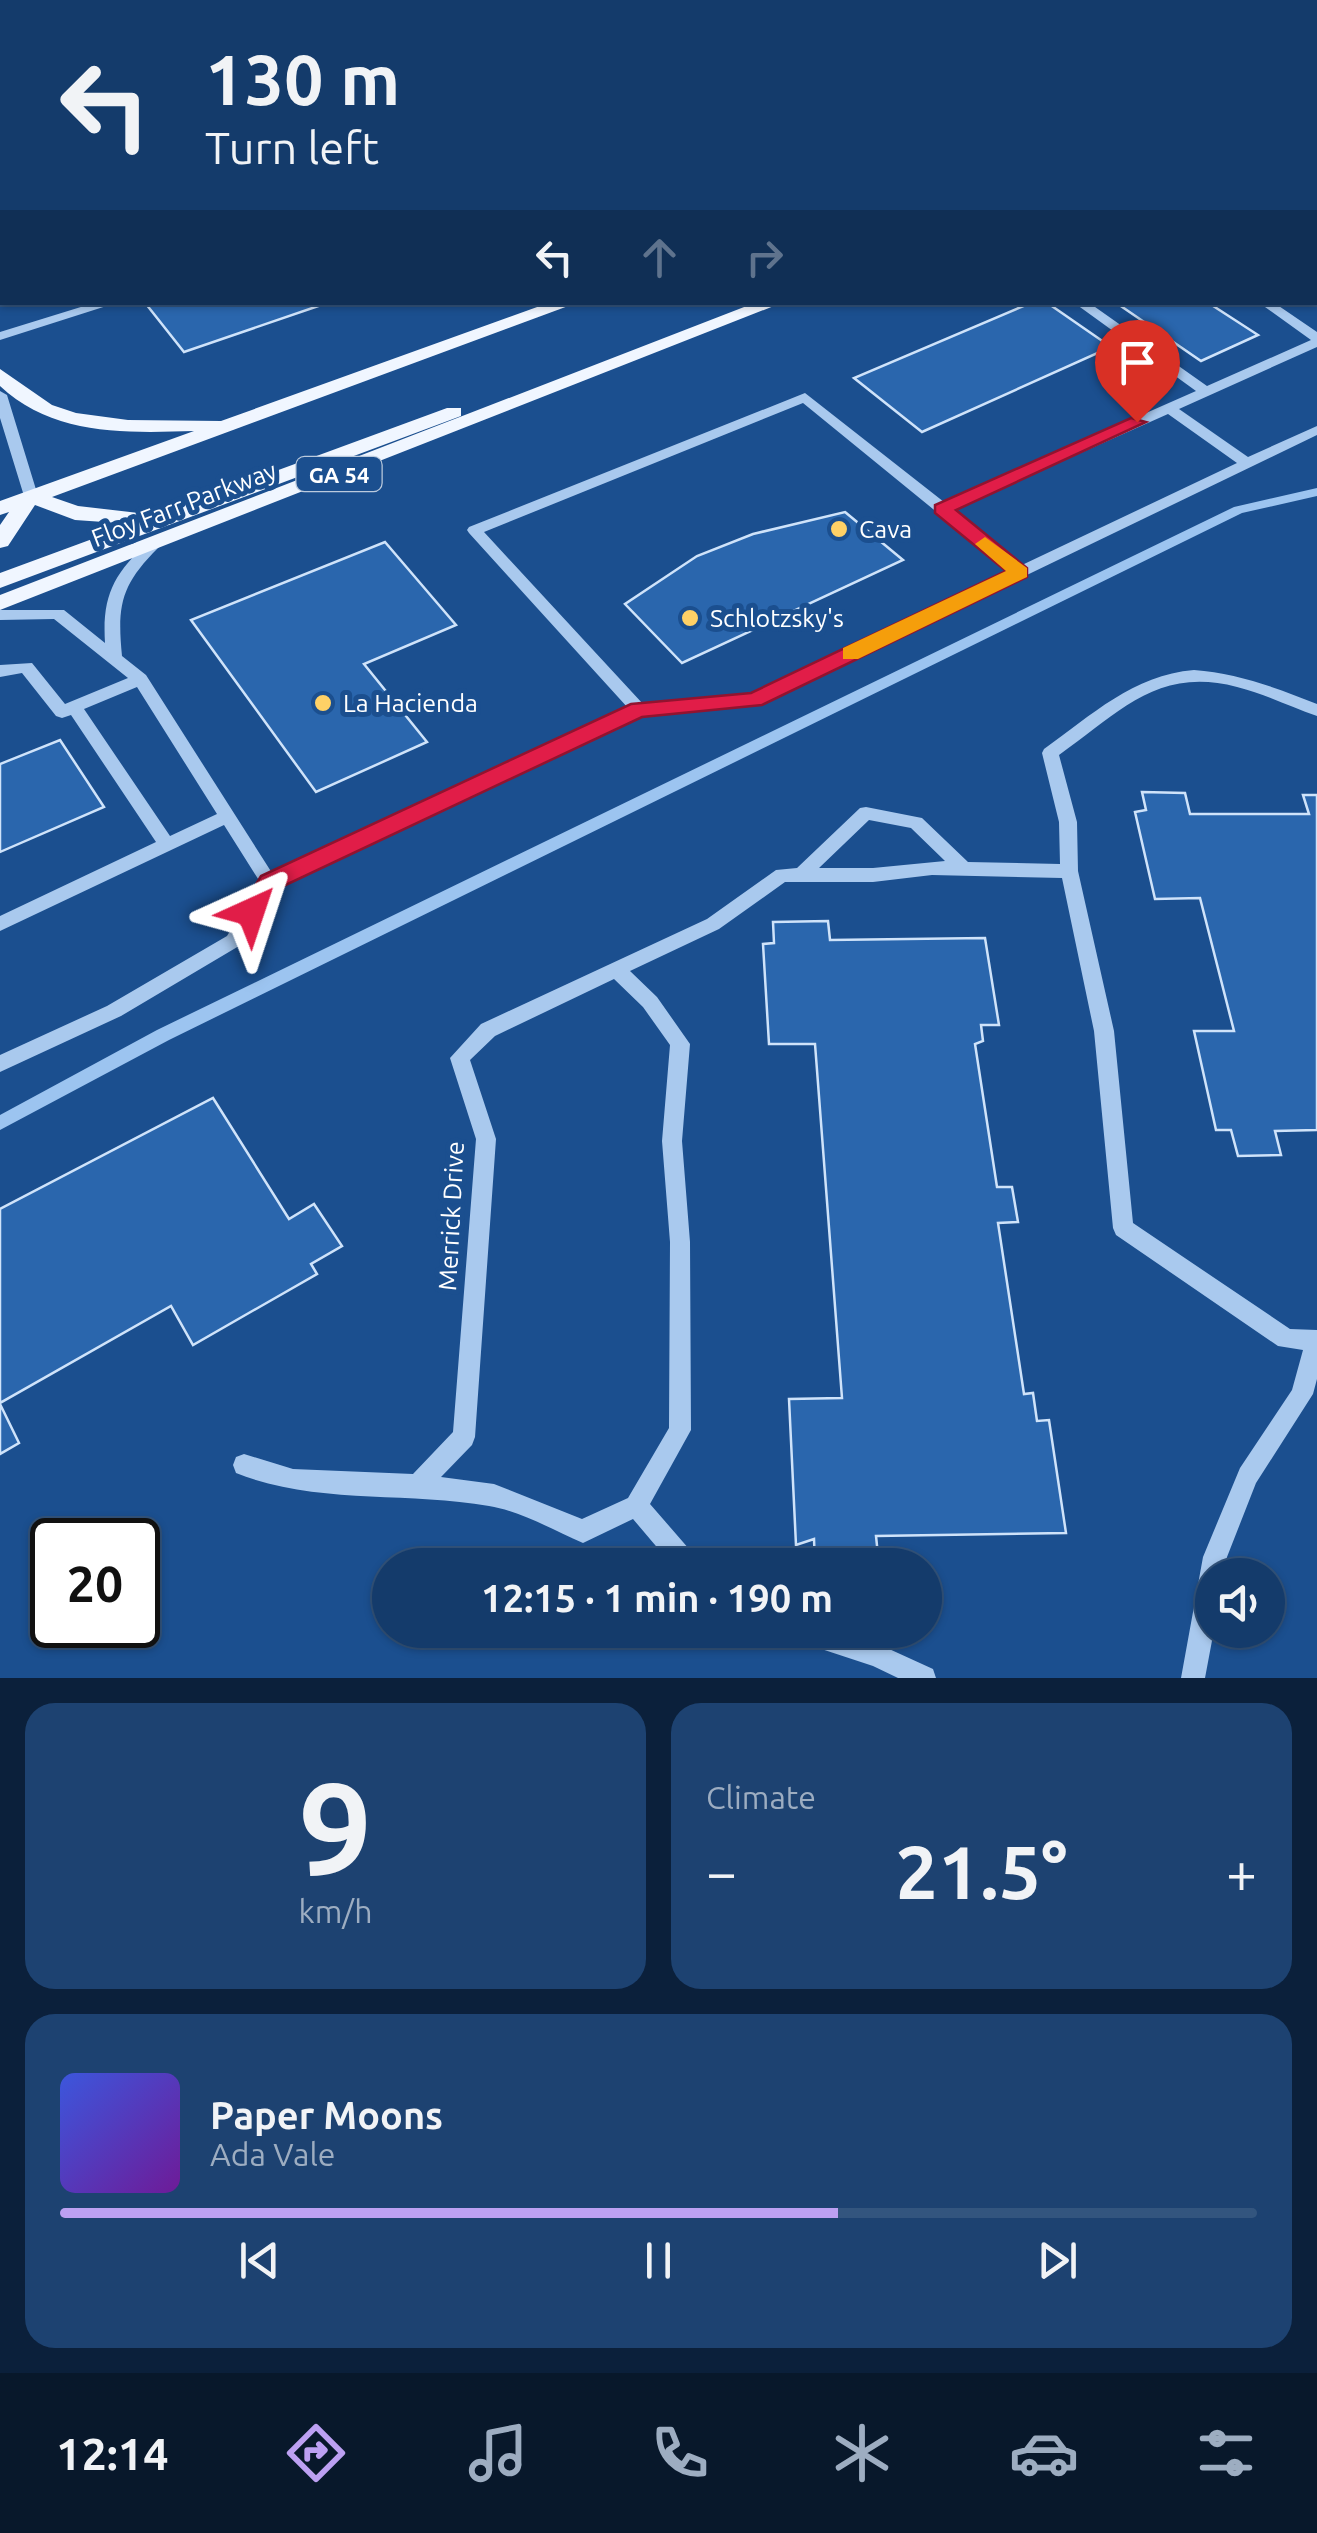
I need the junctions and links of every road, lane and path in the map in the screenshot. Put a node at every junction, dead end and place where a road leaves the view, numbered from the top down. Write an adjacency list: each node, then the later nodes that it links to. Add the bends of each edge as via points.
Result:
1 (102, 305): 6 (street)
2 (562, 305): 13 (main road)
3 (767, 305): 8 (main road, Floy Farr Parkway / GA 54)
4 (1083, 305): 10 (street)
5 (1268, 305): 7 (street)
6 (0, 336)
7 (1317, 340): 10 (street)
8 (610, 366): 19 (main road, Floy Farr Parkway / GA 54, via 514,392); 21 (main road, Floy Farr Parkway / GA 54)
9 (0, 375): 13 (main road, via 50,412 77,421 122,427)
10 (1206, 392): 12 (street)
11 (0, 395): 16 (street)
12 (1170, 408): 15 (street); 18 (street)
13 (233, 424): 16 (main road)
14 (1317, 430): 15 (street)
15 (1247, 464): 22 (street)
16 (31, 496): 17 (main road); 19 (main road, via 100,518); 20 (main road)
17 (0, 508)
18 (942, 509): 22 (street); 30 (street, via 805,397 474,530)
19 (160, 518): 23 (main road, Floy Farr Parkway / GA 54)
20 (0, 540)
21 (153, 545): 24 (main road, Floy Farr Parkway / GA 54); 26 (street, via 115,588)
22 (1020, 572): 30 (street, via 754,700)
23 (0, 581)
24 (0, 603)
25 (0, 615): 26 (street, via 58,614)
26 (114, 656): 28 (street)
27 (0, 671): 29 (street, via 26,667 62,712)
28 (140, 680): 29 (street); 32 (street)
29 (74, 707): 33 (street)
30 (638, 710): 37 (street)
31 (1317, 710): 35 (street, via 1247,683 1190,675 1152,683 1050,753 1068,822)
32 (228, 816): 33 (street); 37 (street)
33 (167, 845): 38 (street)
34 (964, 869): 35 (street, Merrick Drive); 36 (street, Merrick Drive); 36 (street, via 916,823 866,813)
35 (1069, 871): 41 (street, via 1104,1031 1123,1228 1286,1339)
36 (802, 875): 39 (street, Merrick Drive, via 782,875 713,924)
37 (269, 882): 40 (street, via 233,941 114,1012)
38 (0, 924)
39 (619, 972): 43 (street, Merrick Drive, via 488,1030 460,1058 486,1139 464,1436); 44 (street, via 680,1044 672,1141 680,1242 680,1430)
40 (0, 1064)
41 (1316, 1340): 48 (street, via 1302,1394 1248,1476 1215,1557)
42 (244, 1465): 43 (street, via 293,1480)
43 (418, 1485): 44 (street, via 494,1495 583,1530)
44 (636, 1506): 45 (street)
45 (673, 1548)
46 (854, 1648): 47 (street)
47 (924, 1678)
48 (1193, 1678)

